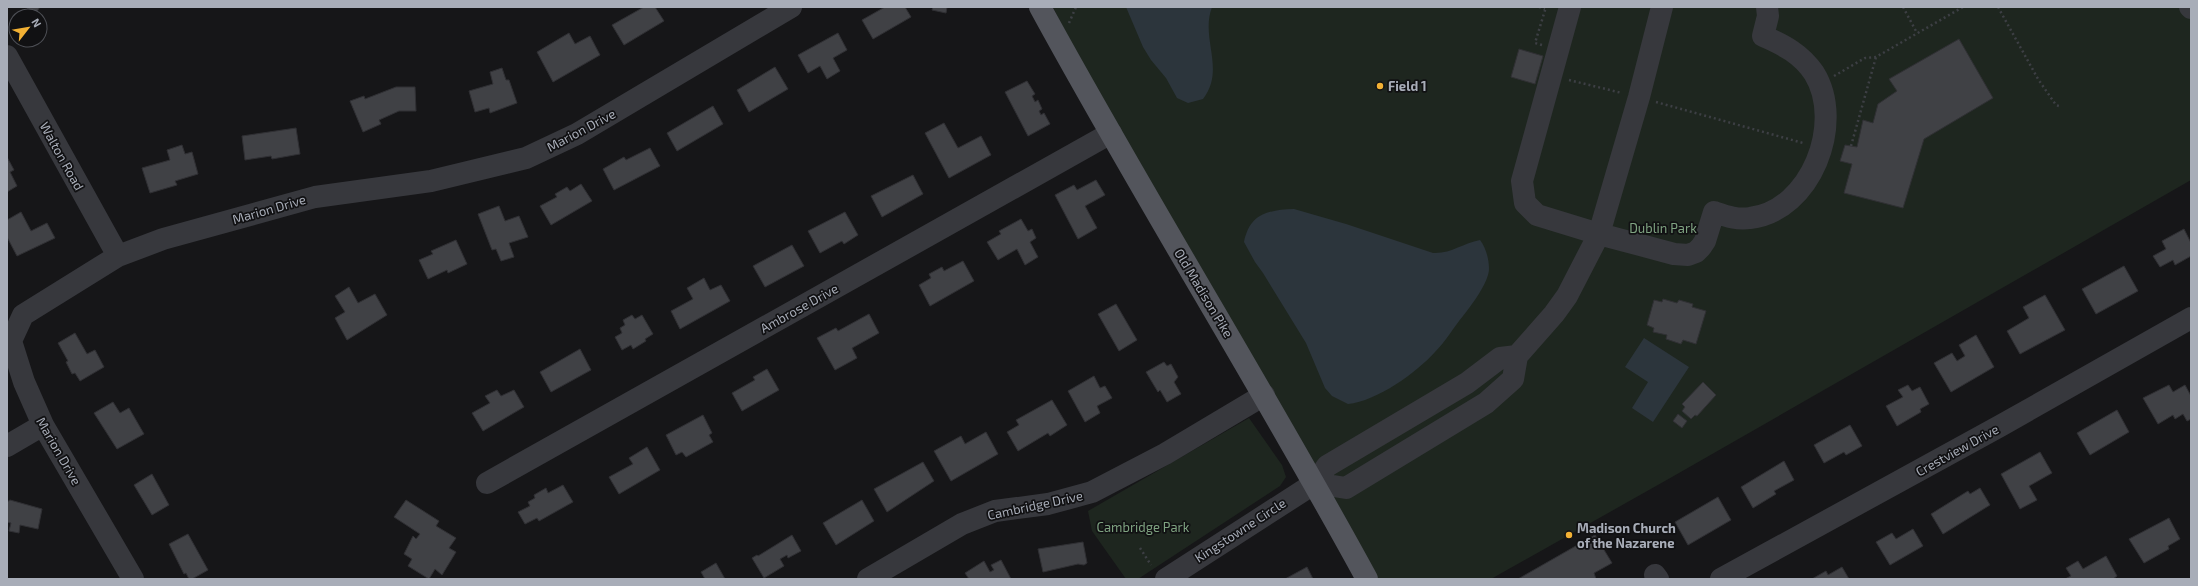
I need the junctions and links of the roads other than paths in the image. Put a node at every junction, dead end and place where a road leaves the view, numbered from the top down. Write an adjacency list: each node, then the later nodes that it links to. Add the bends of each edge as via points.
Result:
1 (791, 7): 9 (street, Marion Drive, via 577,134 526,158 431,181 315,196 163,239)
2 (1040, 7): 7 (main road, Old Madison Pike)
3 (1570, 7): 8 (street, via 1522,182 1522,196 1536,215)
4 (1662, 7): 8 (street)
5 (1767, 7): 8 (street, via 1768,16 1763,36 1784,45 1809,67 1818,81 1825,109 1820,148 1808,181 1786,203 1768,213 1751,218 1734,218 1714,212 1705,241 1696,252 1688,255 1674,254)
6 (7, 56): 9 (street, Walton Road)
7 (1111, 134): 11 (main road, Old Madison Pike); 14 (street, Ambrose Drive)
8 (1599, 234): 15 (street, via 1567,296 1516,356 1513,379 1486,403 1346,488)
9 (118, 256): 12 (street, Marion Drive, via 23,315 11,341 24,382)
10 (2191, 318): 20 (street, Crestview Drive)
11 (1264, 395): 15 (main road, Old Madison Pike); 18 (street, Cambridge Drive, via 1165,454 1092,492 1048,504 995,510 962,524)
12 (43, 425): 13 (street); 17 (street, Marion Drive)
13 (7, 446)
14 (487, 483)
15 (1315, 483): 16 (street, Kingstowne Circle); 19 (main road, Old Madison Pike)
16 (1158, 572)
17 (133, 579)
18 (868, 579)
19 (1367, 579)
20 (1721, 579)

